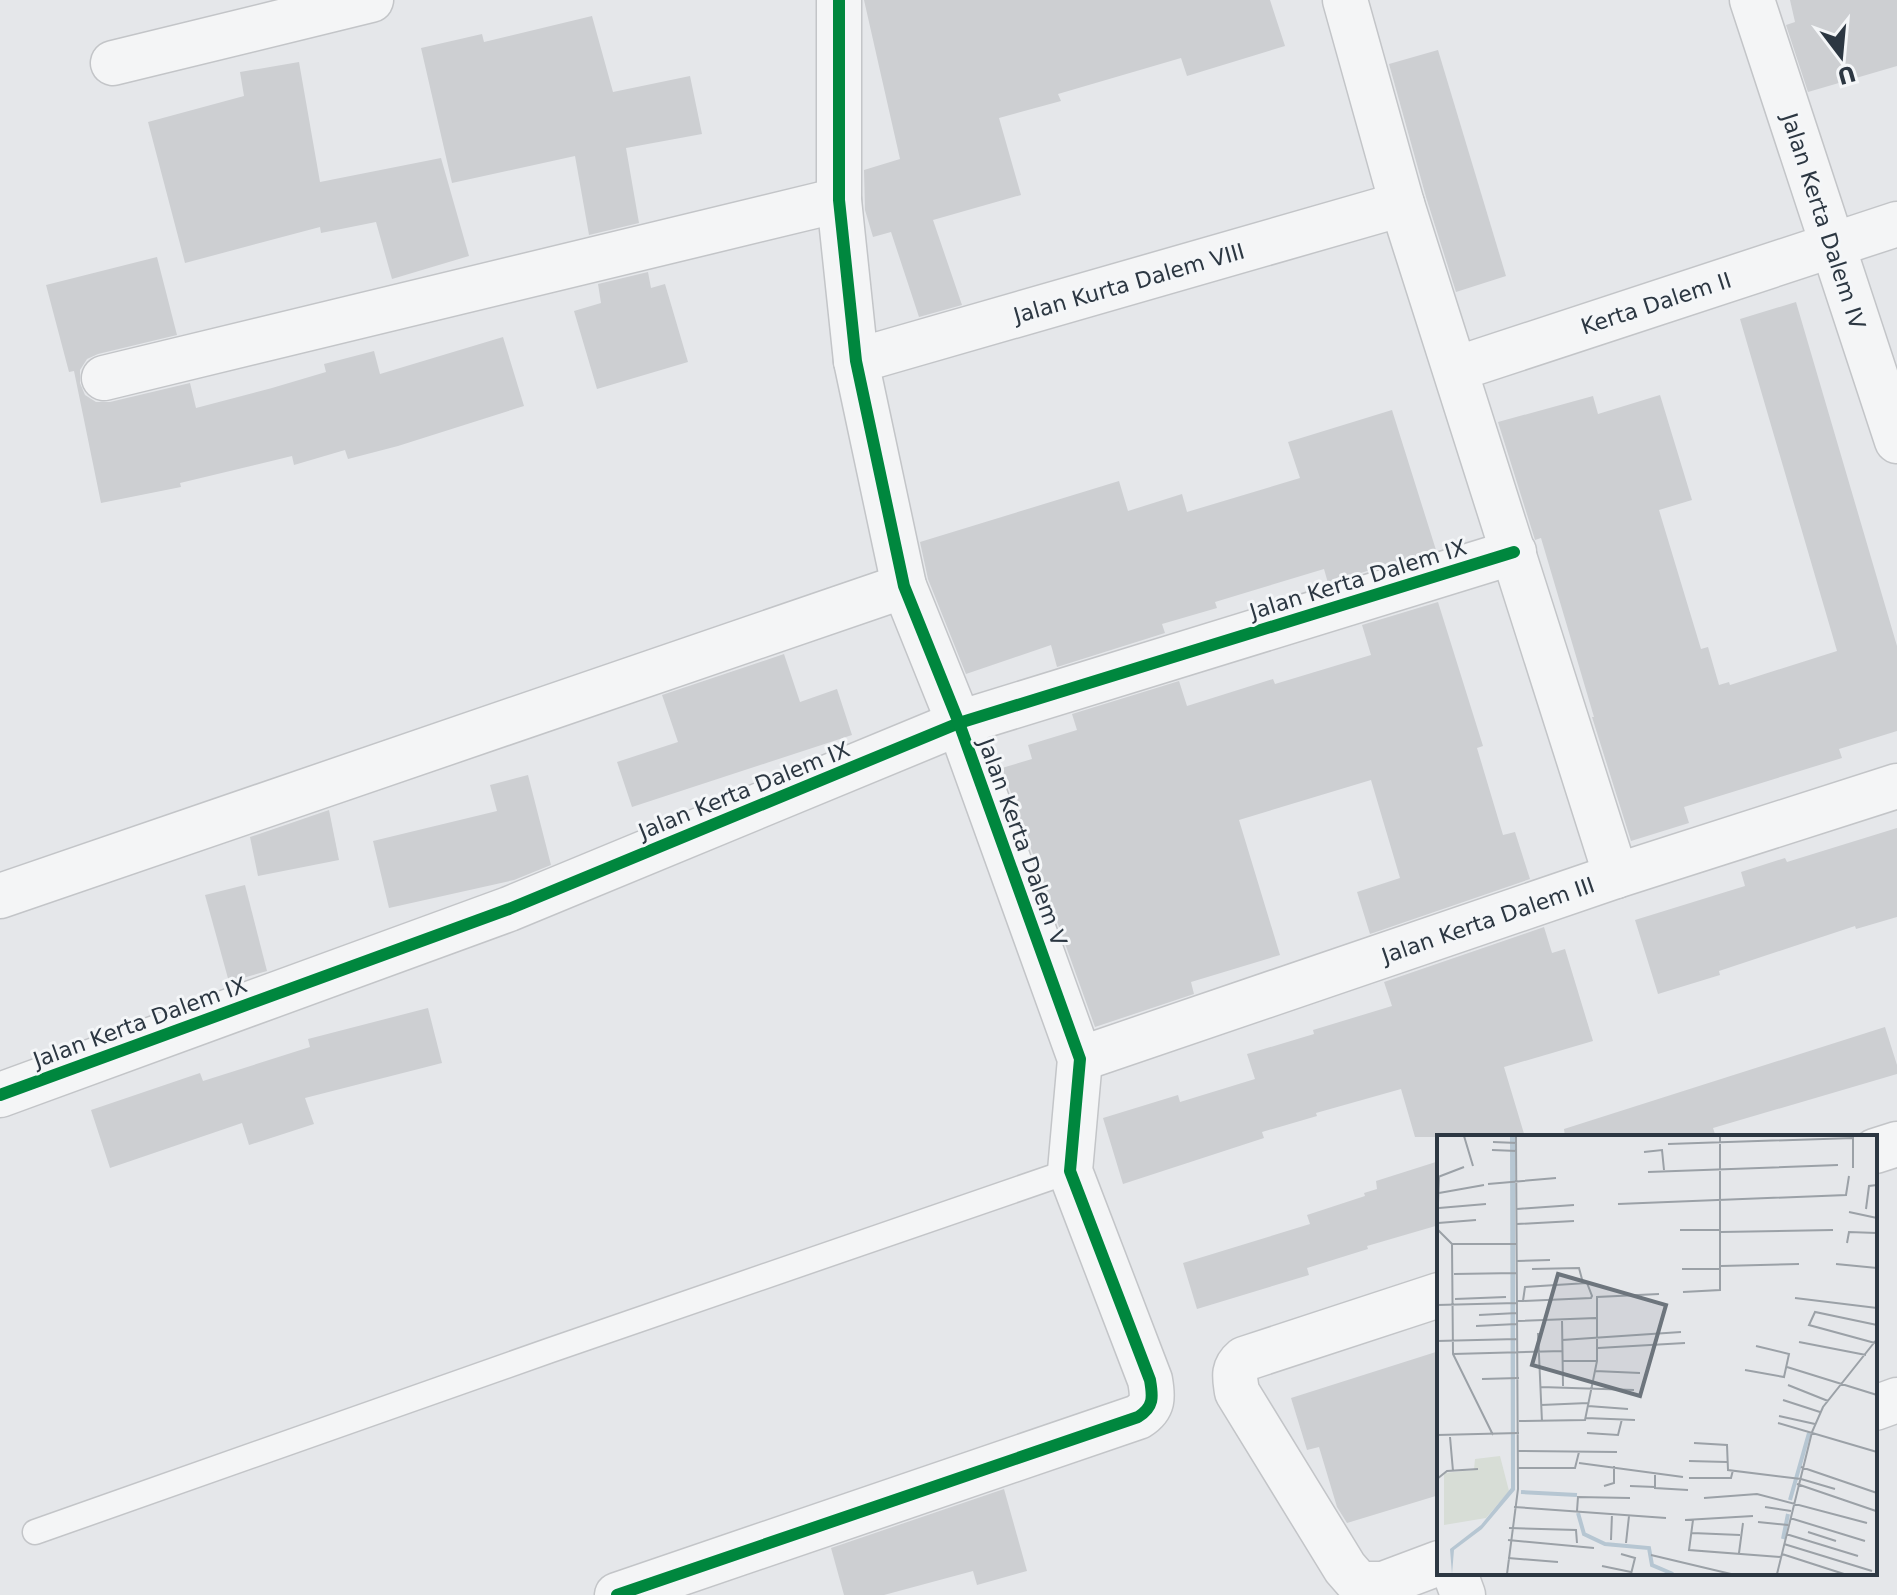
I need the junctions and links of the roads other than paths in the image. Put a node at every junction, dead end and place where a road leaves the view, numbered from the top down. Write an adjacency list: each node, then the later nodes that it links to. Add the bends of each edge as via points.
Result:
1 (371, 0): 5 (street)
2 (839, 0): 6 (street, Jalan Kerta Dalem V)
3 (1345, 0): 7 (street)
4 (1752, 0): 8 (street, Jalan Kerta Dalem IV)
5 (113, 63)
6 (839, 200): 9 (street, Jalan Kerta Dalem V); 11 (street)
7 (1402, 204): 9 (street, Jalan Kurta Dalem VIII); 10 (street)
8 (1862, 235): 10 (street, Kerta Dalem II); 12 (street, Jalan Kerta Dalem IV)
9 (856, 361): 14 (street, Jalan Kerta Dalem V)
10 (1456, 369): 13 (street)
11 (104, 378)
12 (1897, 441)
13 (1514, 552): 15 (street, Jalan Kerta Dalem IX); 17 (street)
14 (904, 586): 15 (street, Jalan Kerta Dalem V); 18 (street)
15 (959, 723): 19 (street, Jalan Kerta Dalem V); 20 (street, Jalan Kerta Dalem IX, via 509,909)
16 (1897, 786): 17 (street, Jalan Kerta Dalem III)
17 (1616, 876): 19 (street, Jalan Kerta Dalem III)
18 (0, 896)
19 (1080, 1059): 23 (street, Jalan Kerta Dalem V)
20 (0, 1095)
21 (1897, 1144): 22 (street)
22 (1877, 1150)
23 (1070, 1171): 27 (lane); 30 (street, Jalan Kerta Dalem V, via 1150,1380 1153,1397 1145,1412)
24 (1437, 1296): 28 (street, via 1244,1359 1234,1370 1237,1392 1359,1584 1383,1584)
25 (1897, 1400): 26 (street)
26 (1877, 1407)
27 (35, 1532)
28 (1437, 1564)
29 (1456, 1575): 31 (street)
30 (617, 1595)
31 (1463, 1595)

